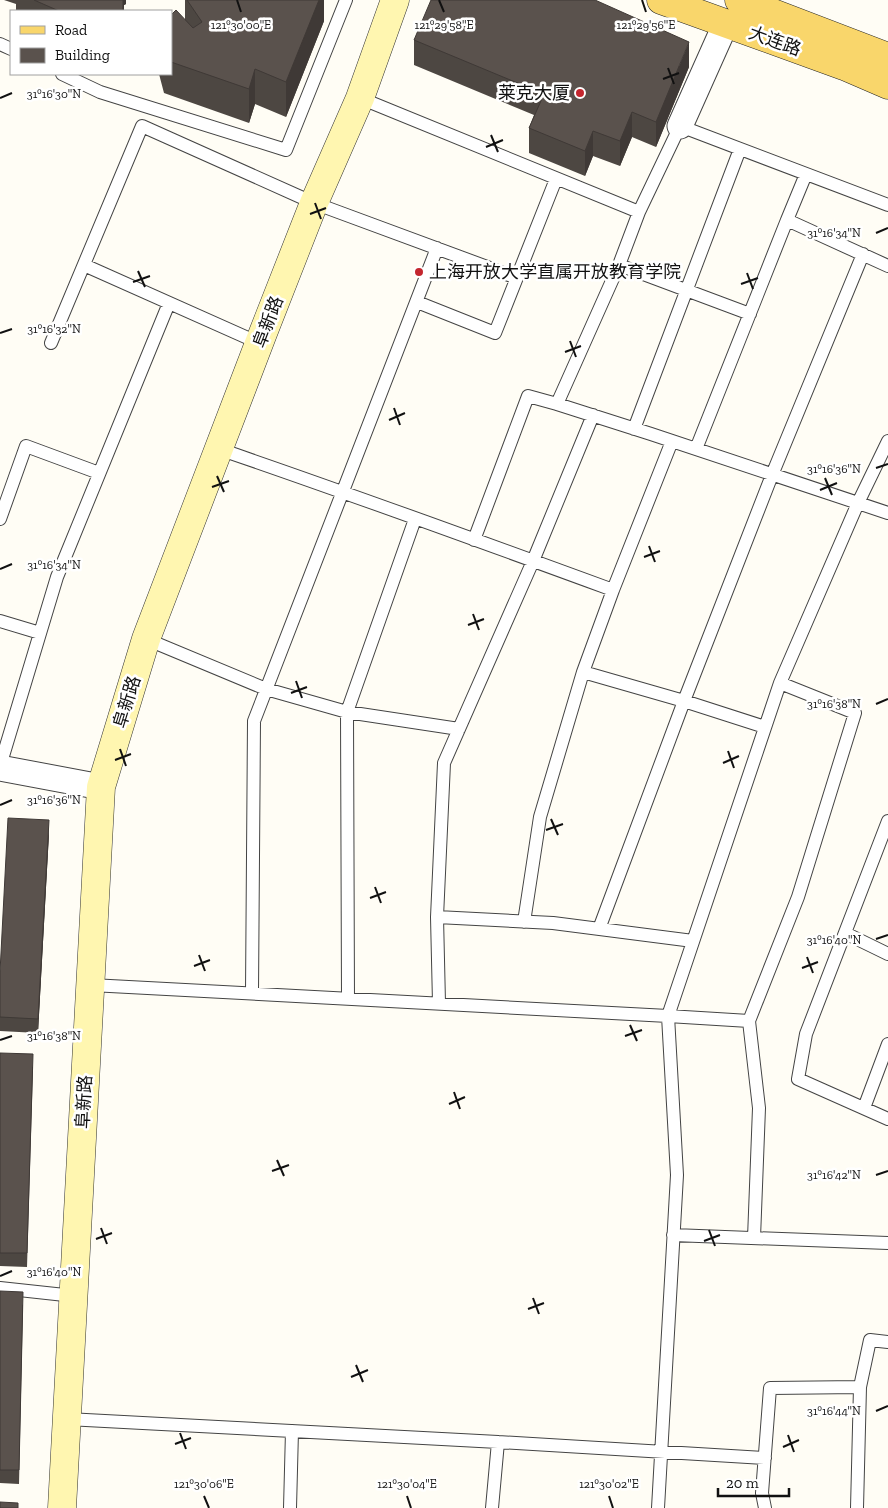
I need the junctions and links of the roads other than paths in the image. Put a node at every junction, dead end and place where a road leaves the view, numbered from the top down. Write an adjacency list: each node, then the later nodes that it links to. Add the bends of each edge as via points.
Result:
1 (346, 0): 7 (lane, via 286,150 100,92)
2 (395, 0): 9 (street, 阜新路)
3 (661, 0): 5 (main road, 大连路)
4 (740, 0): 6 (main road, 大连路)
5 (726, 23): 8 (main road, 大连路); 10 (street)
6 (888, 57)
7 (64, 75)
8 (888, 85)
9 (360, 98): 13 (lane); 14 (street, 阜新路)
10 (680, 126): 11 (lane); 16 (lane)
11 (740, 149): 12 (lane); 24 (lane)
12 (806, 174): 15 (lane); 17 (lane)
13 (556, 178): 16 (lane); 23 (lane)
14 (314, 203): 18 (lane); 20 (lane, via 142,126); 29 (street, 阜新路)
15 (888, 205)
16 (639, 212): 21 (lane)
17 (788, 220): 19 (lane); 27 (lane)
18 (437, 248): 23 (lane); 25 (lane)
19 (863, 254): 22 (lane); 38 (lane)
20 (84, 265): 26 (lane); 28 (lane)
21 (619, 265): 24 (lane); 30 (lane)
22 (888, 266)
23 (517, 278): 25 (lane, via 495,333)
24 (687, 290): 27 (lane); 32 (lane)
25 (416, 302): 39 (lane)
26 (169, 303): 29 (lane); 37 (lane)
27 (750, 314): 36 (lane)
28 (51, 343)
29 (259, 343): 35 (street, 阜新路)
30 (557, 404): 31 (lane); 45 (lane, via 528,396)
31 (593, 415): 32 (lane); 46 (lane)
32 (634, 429): 33 (lane)
33 (672, 441): 36 (lane); 47 (lane)
34 (888, 441): 41 (lane)
35 (219, 449): 39 (lane); 50 (street, 阜新路)
36 (696, 449): 38 (lane)
37 (99, 473): 40 (lane, via 26,446); 49 (lane, via 57,577)
38 (772, 474): 41 (lane); 54 (lane)
39 (344, 492): 44 (lane); 53 (lane)
40 (3, 501): 43 (lane)
41 (858, 503): 42 (lane); 52 (lane)
42 (888, 513)
43 (0, 519)
44 (415, 519): 45 (lane); 55 (lane)
45 (474, 540): 46 (lane)
46 (533, 561): 47 (lane); 57 (lane)
47 (613, 590): 51 (lane)
48 (0, 621): 49 (lane)
49 (40, 633): 58 (lane)
50 (146, 639): 53 (lane); 59 (street, 阜新路)
51 (583, 672): 54 (lane); 62 (lane, via 540,817)
52 (780, 683): 56 (lane); 72 (lane, via 855,713 798,897)
53 (266, 689): 55 (lane); 68 (lane, via 254,721)
54 (684, 701): 56 (lane); 63 (lane)
55 (347, 712): 57 (lane); 69 (lane)
56 (765, 727): 65 (lane)
57 (459, 729): 61 (lane, via 444,763)
58 (0, 767): 59 (street)
59 (101, 787): 67 (street, 阜新路)
60 (887, 825): 64 (lane)
61 (437, 917): 62 (lane); 70 (lane)
62 (524, 922): 63 (lane)
63 (599, 929): 65 (lane)
64 (845, 933): 66 (lane); 74 (lane, via 806,1034 798,1079)
65 (693, 941): 71 (lane)
66 (888, 954)
67 (91, 984): 68 (lane); 80 (street, 阜新路)
68 (252, 992): 69 (lane)
69 (348, 998): 70 (lane)
70 (439, 1002): 71 (lane)
71 (668, 1016): 72 (lane); 76 (lane, via 677,1175)
72 (749, 1021): 77 (lane, via 759,1108)
73 (888, 1044): 74 (lane)
74 (864, 1108): 75 (lane)
75 (888, 1118)
76 (673, 1235): 77 (lane); 86 (lane)
77 (754, 1238): 78 (lane)
78 (888, 1243)
79 (0, 1288): 80 (lane)
80 (74, 1296): 83 (street, 阜新路)
81 (888, 1342): 82 (lane, via 870,1340)
82 (860, 1387): 87 (lane, via 770,1388); 93 (lane)
83 (67, 1419): 84 (lane); 88 (street, 阜新路)
84 (292, 1431): 85 (lane); 89 (lane)
85 (498, 1442): 86 (lane); 90 (lane)
86 (660, 1452): 87 (lane); 91 (lane)
87 (765, 1458): 92 (lane, via 762,1493)
88 (62, 1508)
89 (290, 1508)
90 (492, 1508)
91 (658, 1508)
92 (765, 1508)
93 (857, 1508)

